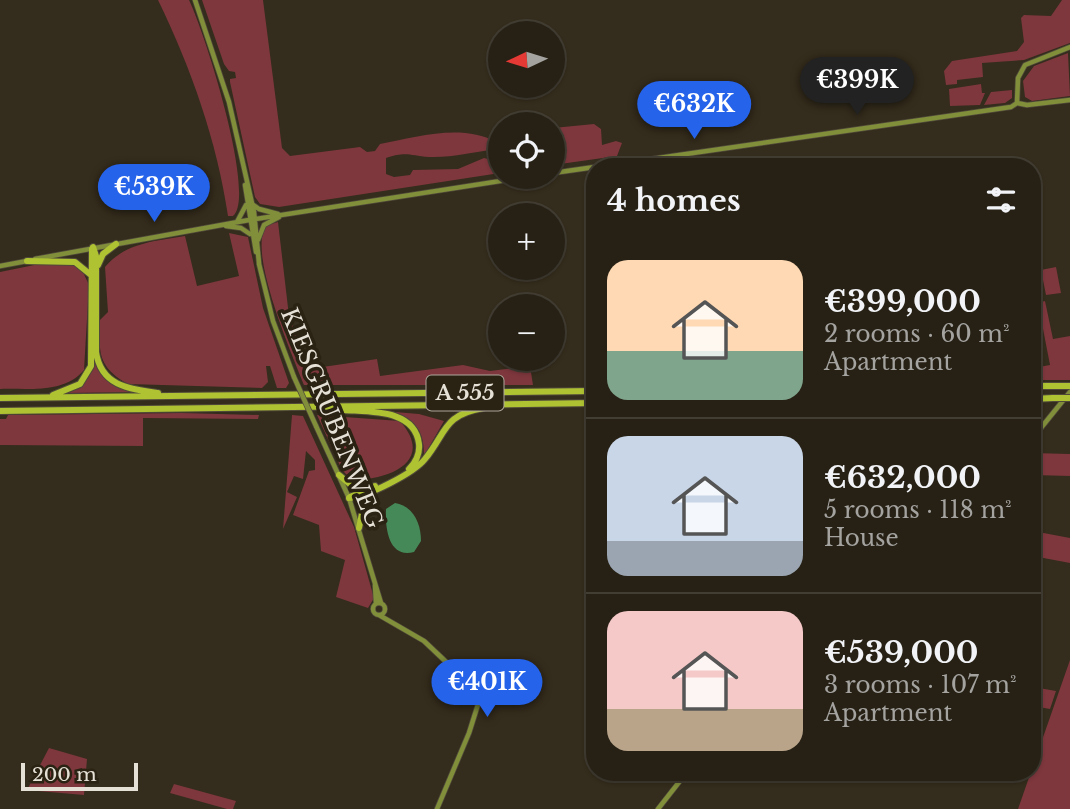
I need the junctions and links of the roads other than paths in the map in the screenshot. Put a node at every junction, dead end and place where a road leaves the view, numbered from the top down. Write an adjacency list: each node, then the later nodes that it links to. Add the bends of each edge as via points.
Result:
1 (195, 0): 9 (main road, KIESGRUBENWEG, via 219,66)
2 (1070, 47): 4 (main road, via 1025,65 1018,78)
3 (1070, 100): 4 (main road)
4 (1017, 103): 5 (main road)
5 (667, 158)
6 (586, 168): 7 (main road)
7 (565, 171)
8 (488, 183): 10 (main road)
9 (249, 204): 10 (main road); 11 (main road, KIESGRUBENWEG); 12 (main road)
10 (283, 215): 11 (main road); 15 (main road, via 264,225)
11 (252, 220): 12 (main road); 14 (main road, KIESGRUBENWEG); 15 (main road, KIESGRUBENWEG)
12 (236, 223): 13 (main road)
13 (222, 225): 14 (main road); 16 (main road)
14 (251, 234): 19 (main road, KIESGRUBENWEG)
15 (258, 243): 19 (main road, KIESGRUBENWEG)
16 (116, 244): 17 (main road); 21 (highway, via 103,254)
17 (93, 247): 18 (main road); 21 (highway)
18 (27, 261): 20 (main road); 21 (highway, via 75,261)
19 (259, 263): 36 (main road, KIESGRUBENWEG, bridge, via 273,321 294,377)
20 (0, 266)
21 (94, 274): 26 (highway, via 96,352 106,378 131,389); 28 (highway, via 87,376 71,390)
22 (1041, 386): 23 (highway)
23 (1066, 386)
24 (586, 391): 26 (highway, A 555)
25 (1070, 392): 35 (main road)
26 (191, 396): 28 (highway, A 555)
27 (0, 398): 28 (highway, A 555)
28 (39, 398)
29 (1070, 398): 30 (highway, bridge)
30 (1041, 399)
31 (586, 403): 32 (highway, A 555)
32 (501, 404): 33 (highway, A 555); 37 (highway, via 458,415 442,430 419,466)
33 (322, 407): 34 (highway, A 555); 37 (highway, via 383,413 411,426 419,440 418,456)
34 (0, 411)
35 (1041, 428)
36 (339, 475): 38 (highway); 39 (main road, KIESGRUBENWEG)
37 (398, 478): 38 (highway)
38 (366, 491): 39 (highway); 40 (highway)
39 (349, 498): 40 (main road, KIESGRUBENWEG)
40 (359, 528): 41 (main road, KIESGRUBENWEG)
41 (378, 603): 42 (main road); 42 (main road, via 373,611)
42 (382, 614): 44 (main road, via 424,641 481,698)
43 (680, 781): 45 (main road)
44 (437, 809)
45 (658, 809)

